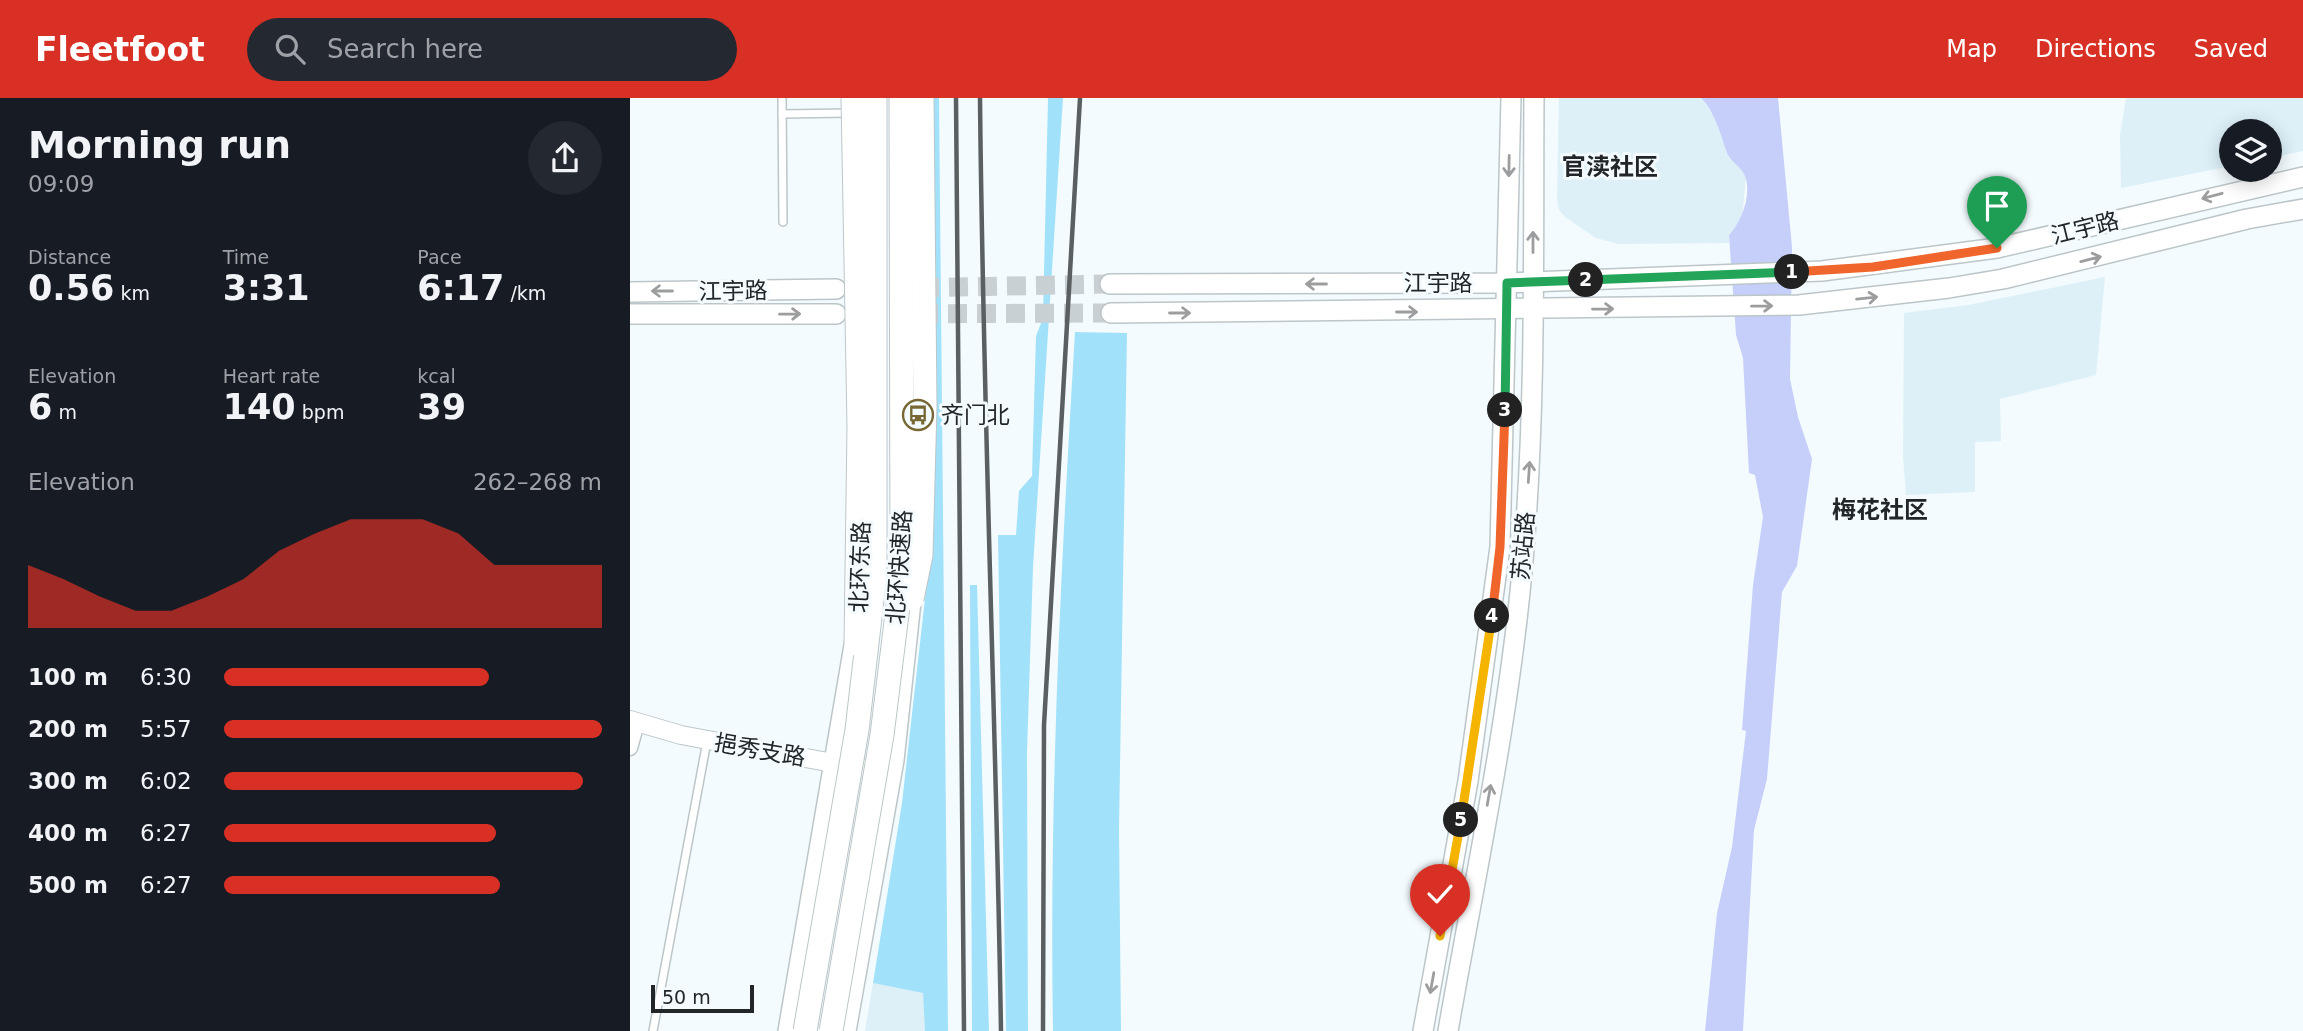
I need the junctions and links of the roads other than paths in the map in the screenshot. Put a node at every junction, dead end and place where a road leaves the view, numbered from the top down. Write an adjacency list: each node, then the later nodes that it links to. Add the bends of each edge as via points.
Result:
1 (782, 98): 8 (lane)
2 (901, 98): 23 (highway, 北环快速路, bridge, via 904,537)
3 (915, 98): 27 (main road, via 916,537)
4 (922, 98): 23 (highway, bridge, via 925,406 921,555)
5 (1511, 98): 13 (main road, 苏站路, one-way to 13)
6 (1534, 98): 12 (main road, 苏站路, one-way to 6)
7 (862, 102): 8 (lane); 26 (main road, 北环东路, via 862,535 858,625); 30 (highway, bridge, via 857,730)
8 (782, 114): 11 (lane)
9 (2303, 177): 12 (main road, 江宇路, one-way to 12, via 1997,248 1873,267)
10 (2303, 209): 17 (main road, 江宇路, one-way to 10, via 1799,305 1937,290 2003,279)
11 (783, 222)
12 (1533, 282): 13 (main road, 江宇路); 17 (main road, 苏站路)
13 (1507, 283): 14 (main road, 江宇路, one-way to 14); 18 (main road, 苏站路)
14 (1110, 284)
15 (836, 289): 16 (main road, 江宇路, one-way to 16)
16 (630, 292)
17 (1534, 310): 18 (main road, 江宇路); 34 (main road, 苏站路, one-way to 17, via 1512,648 1525,538)
18 (1507, 311): 19 (main road, 江宇路, one-way to 18); 33 (main road, 苏站路, one-way to 33, via 1500,547 1468,781)
19 (1111, 313)
20 (630, 314): 21 (main road, 江宇路, one-way to 21)
21 (836, 314)
22 (634, 721): 24 (street, 挹秀支路); 25 (street)
23 (883, 735): 31 (highway, 北环快速路, bridge)
24 (707, 740): 26 (street, 挹秀支路); 28 (lane)
25 (630, 748)
26 (836, 764): 27 (street, 挹秀支路); 29 (main road, 北环东路)
27 (891, 773): 32 (main road)
28 (653, 1031)
29 (789, 1031)
30 (804, 1031)
31 (831, 1031)
32 (845, 1031)
33 (1423, 1031)
34 (1448, 1031)

